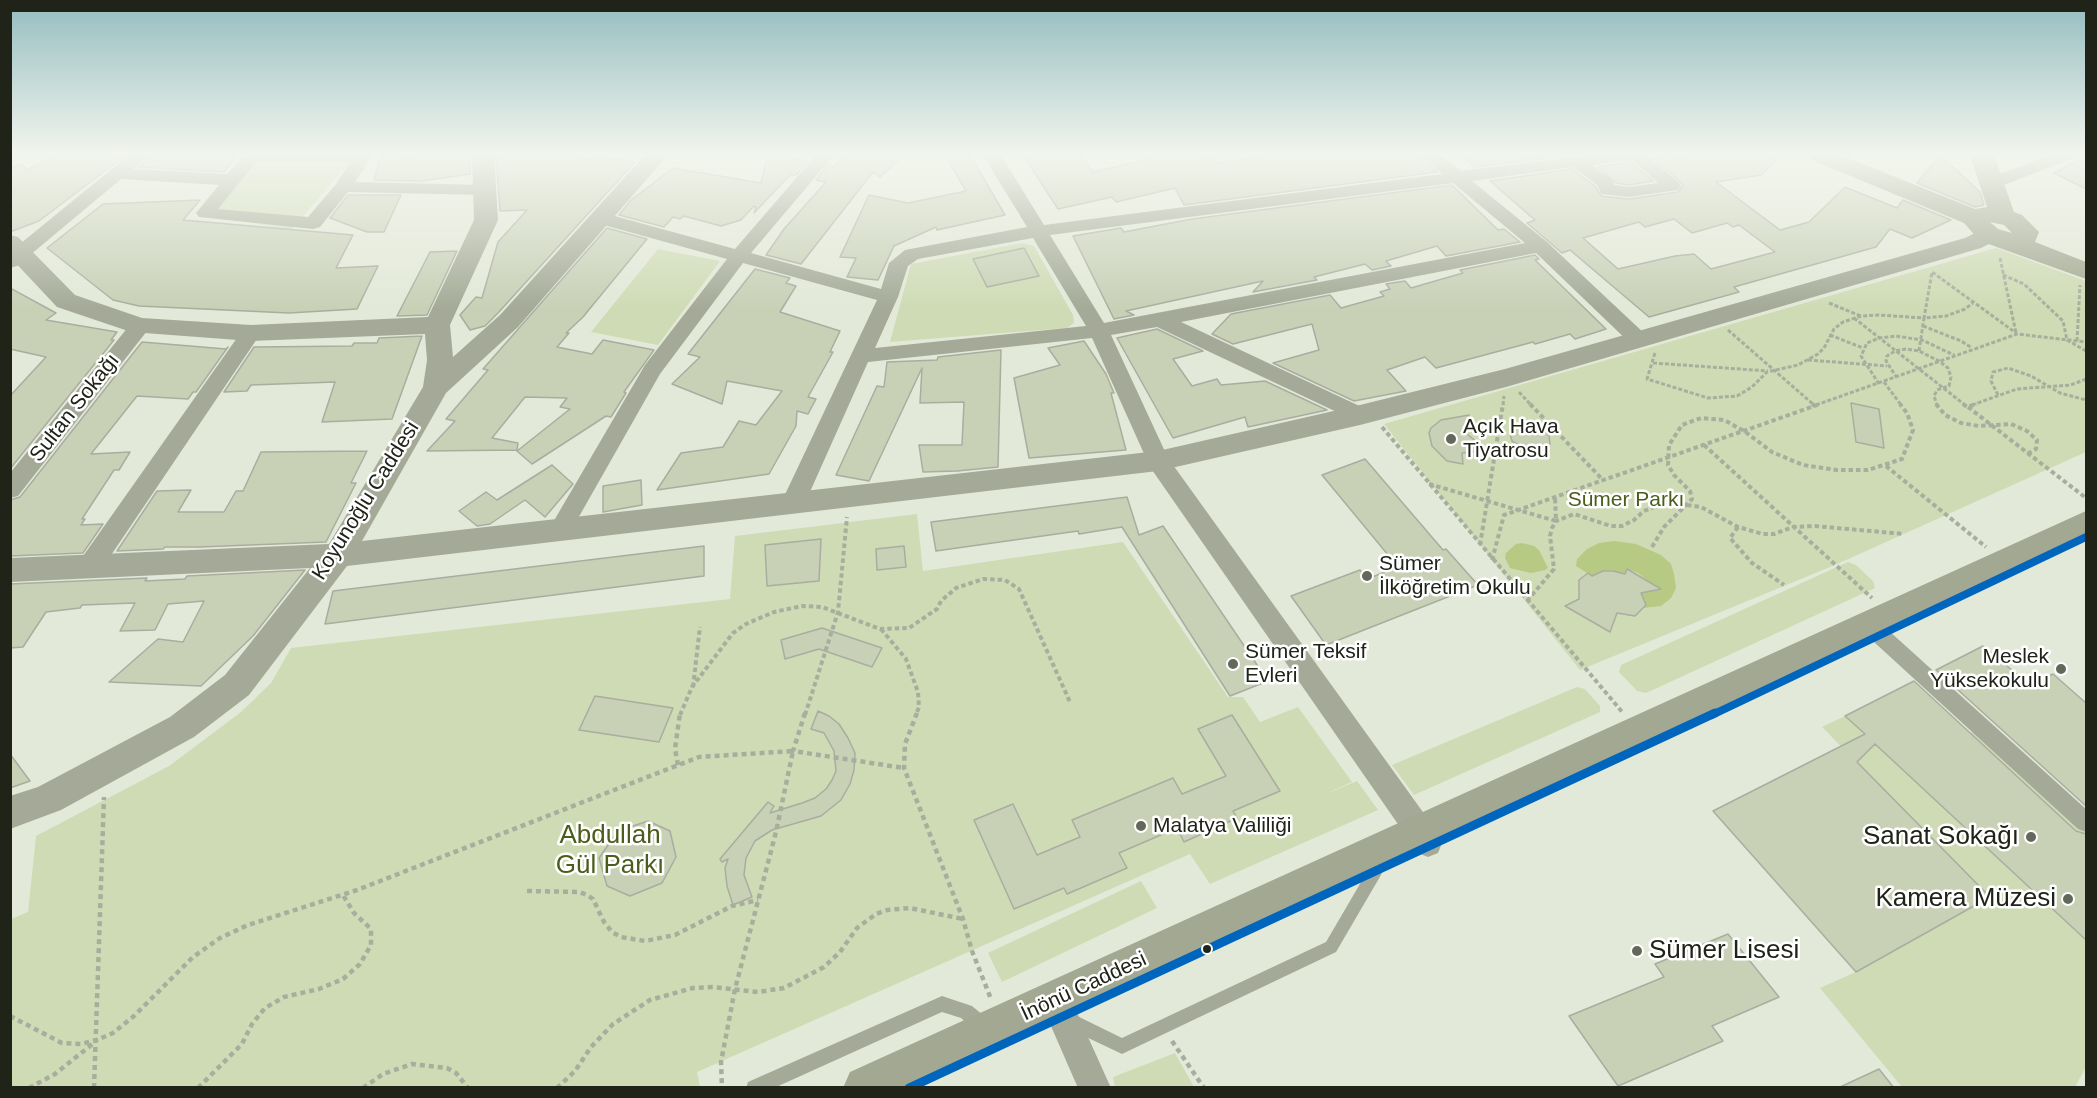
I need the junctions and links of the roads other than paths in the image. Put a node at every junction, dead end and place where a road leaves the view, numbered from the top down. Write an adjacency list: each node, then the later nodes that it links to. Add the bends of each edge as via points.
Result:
1 (74, 206): 16 (street)
2 (210, 206): 3 (street, via 205,213 313,223)
3 (327, 206)
4 (486, 206): 21 (street, Koyunoğlu Caddesi, via 486,220)
5 (611, 206): 12 (street)
6 (781, 206): 17 (street)
7 (1023, 206): 13 (street)
8 (1234, 206): 13 (street)
9 (1492, 206): 15 (street)
10 (1940, 206): 14 (main road)
11 (1995, 206): 14 (main road)
12 (600, 219): 17 (street); 27 (street, via 509,321)
13 (1038, 231): 19 (street, via 912,255 899,263); 23 (street)
14 (2000, 232): 18 (main road); 25 (street, via 1802,293)
15 (1540, 246): 20 (street); 25 (street)
16 (14, 252): 22 (street, via 66,301)
17 (739, 256): 19 (street); 33 (street, via 652,370)
18 (2085, 263)
19 (888, 297): 26 (street)
20 (1159, 320): 23 (street); 28 (street)
21 (437, 325): 24 (street); 27 (street, Koyunoğlu Caddesi, via 440,360)
22 (140, 326): 24 (street); 30 (street, Sultan Sokağı)
23 (1099, 331): 26 (street); 29 (street)
24 (251, 333): 36 (street)
25 (1649, 350): 28 (street, via 1506,378)
26 (861, 356): 31 (street)
27 (436, 387): 35 (street, Koyunoğlu Caddesi)
28 (1365, 414): 29 (street)
29 (1158, 461): 31 (street); 41 (street)
30 (10, 490)
31 (793, 503): 33 (street)
32 (2086, 523): 38 (main road, İnönü Caddesi)
33 (560, 530): 35 (street)
34 (2086, 537): 38 (main road, İnönü Caddesi)
35 (338, 555): 36 (street); 39 (street, Koyunoğlu Caddesi, via 237,685 182,727 49,799)
36 (90, 566): 37 (street)
37 (10, 570)
38 (1886, 626): 40 (street); 41 (main road, İnönü Caddesi); 41 (main road, İnönü Caddesi, via 1639,732)
39 (10, 813)
40 (2086, 822)
41 (1425, 839): 42 (main road, İnönü Caddesi); 44 (main road, İnönü Caddesi)
42 (1376, 870): 43 (main road, İnönü Caddesi); 43 (lane, via 1331,947 1122,1046)
43 (1063, 1017): 47 (main road, İnönü Caddesi); 48 (street)
44 (995, 1028): 45 (lane, via 942,1004); 46 (main road, İnönü Caddesi)
45 (754, 1088)
46 (866, 1088)
47 (908, 1088)
48 (1095, 1088)

